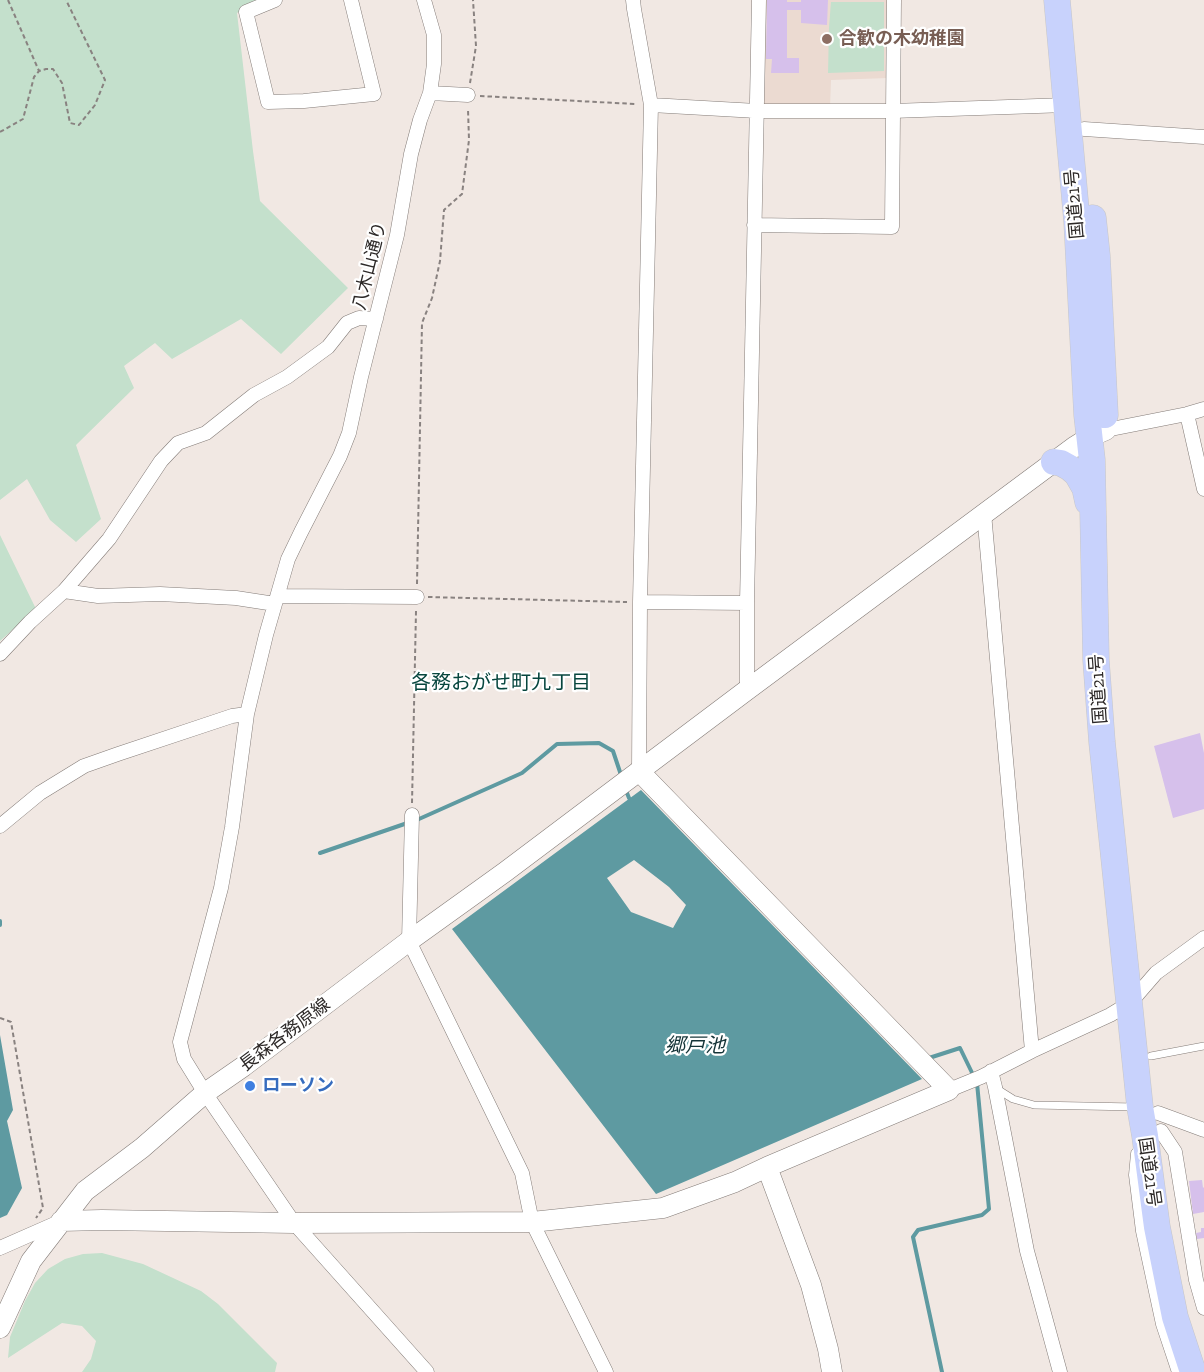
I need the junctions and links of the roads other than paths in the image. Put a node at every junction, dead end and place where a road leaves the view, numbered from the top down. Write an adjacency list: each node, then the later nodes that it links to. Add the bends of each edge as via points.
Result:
1 (275, 0): 2 (street, via 246,12 268,102 374,94)
2 (351, 0)
3 (424, 0): 9 (street, 八木山通り, via 434,34)
4 (633, 0): 11 (street)
5 (759, 0): 13 (street)
6 (894, 0): 14 (street)
7 (1057, 0): 12 (highway, 国道21号)
8 (1072, 0): 15 (highway, 国道21号)
9 (430, 93): 10 (street); 18 (street, 八木山通り, via 411,153 397,235)
10 (468, 95)
11 (651, 105): 13 (street); 29 (street)
12 (1067, 105): 14 (street); 21 (highway, 国道21号, via 1086,392)
13 (757, 111): 14 (street); 17 (street)
14 (892, 111): 17 (street, via 892,227)
15 (1083, 129): 16 (street); 21 (highway, 国道21号, via 1097,256)
16 (1204, 137)
17 (754, 225): 30 (street)
18 (375, 319): 26 (street, via 359,318 346,323 328,348 296,371 254,395 206,433 178,443 161,461 110,539); 28 (street, 八木山通り, via 349,433 288,560)
19 (1204, 408): 20 (street)
20 (1186, 414): 21 (street); 23 (street)
21 (1098, 434): 22 (street, 長森各務原線); 25 (highway, 国道21号); 39 (highway, 国道21号, via 1109,502 1112,685)
22 (1054, 462): 24 (street, 長森各務原線); 25 (highway, via 1070,468 1085,488)
23 (1204, 489)
24 (984, 513): 32 (street, 長森各務原線); 41 (street)
25 (1094, 532): 39 (highway, 国道21号, via 1102,742)
26 (64, 591): 28 (street, via 98,596 160,594); 31 (street)
27 (417, 597): 28 (street)
28 (277, 600): 33 (street)
29 (640, 602): 30 (street); 34 (street)
30 (747, 603): 32 (street)
31 (0, 654)
32 (747, 690): 34 (street, 長森各務原線)
33 (247, 714): 36 (street, via 84,766 40,793); 46 (street, via 217,903 180,1042 184,1059)
34 (629, 779): 38 (street, 長森各務原線); 44 (street, via 929,1069)
35 (412, 822): 38 (street)
36 (0, 826)
37 (1204, 938): 39 (street, via 1156,973)
38 (410, 941): 46 (street, 長森各務原線); 51 (street, via 522,1173)
39 (1137, 995): 41 (street, via 1110,1015); 42 (highway, 国道21号); 48 (highway, 国道21号)
40 (1204, 1046): 42 (lane)
41 (1032, 1051): 43 (street)
42 (1151, 1056): 48 (highway, 国道21号)
43 (986, 1074): 44 (street); 45 (street)
44 (956, 1087): 49 (street)
45 (995, 1087): 48 (lane, via 1013,1099); 60 (street, via 1027,1251)
46 (205, 1094): 50 (street, 長森各務原線, via 84,1191); 52 (street)
47 (1204, 1130): 48 (street)
48 (1152, 1133): 54 (street, via 1175,1152); 56 (highway, 国道21号, via 1192,1319); 61 (street, via 1139,1144 1136,1175 1143,1231 1163,1324); 62 (highway, 国道21号, via 1157,1227 1173,1305)
49 (767, 1167): 51 (street, via 663,1208); 59 (street, via 811,1285)
50 (61, 1221): 52 (street); 53 (street); 55 (street, 長森各務原線, via 31,1261)
51 (532, 1222): 52 (street); 58 (street)
52 (294, 1223): 57 (street)
53 (0, 1248)
54 (1204, 1308)
55 (0, 1328)
56 (1204, 1356)
57 (427, 1372)
58 (606, 1372)
59 (832, 1372)
60 (1060, 1372)
61 (1179, 1372)
62 (1193, 1372)

